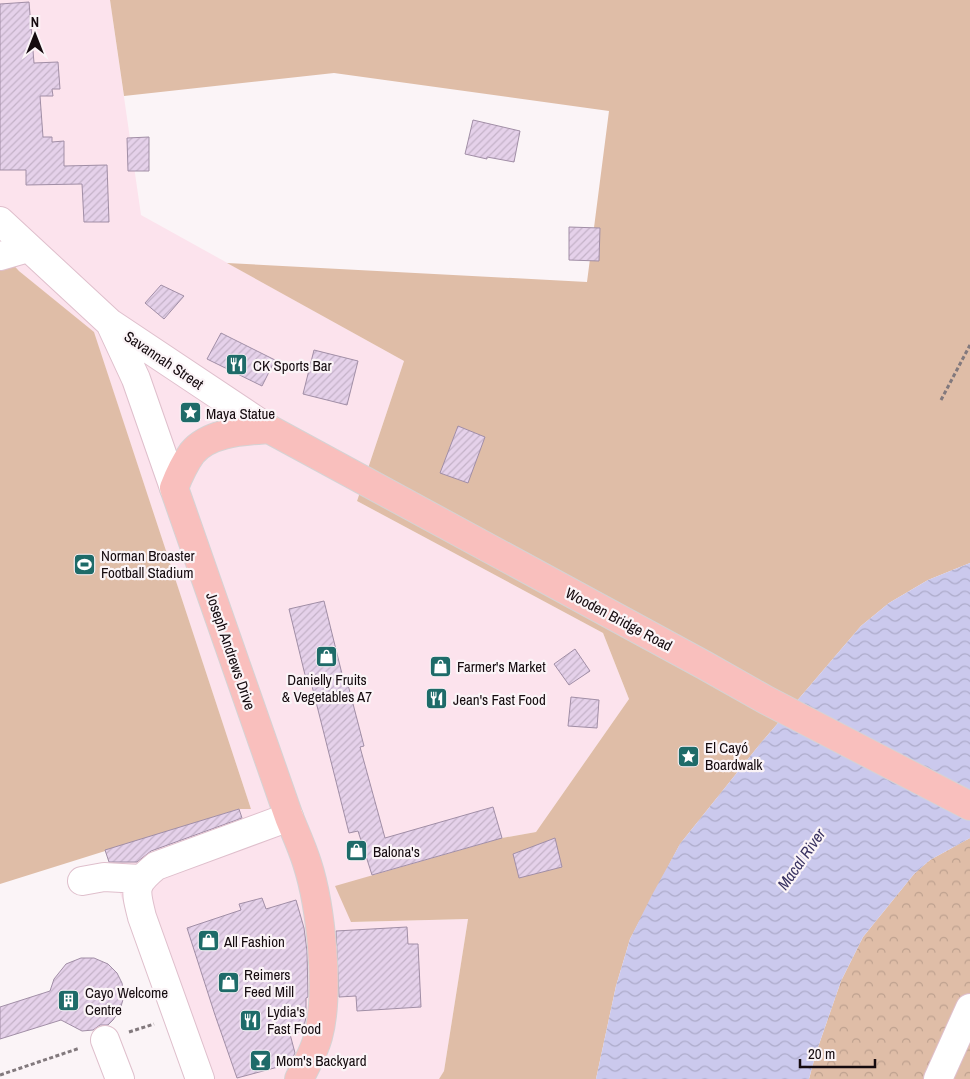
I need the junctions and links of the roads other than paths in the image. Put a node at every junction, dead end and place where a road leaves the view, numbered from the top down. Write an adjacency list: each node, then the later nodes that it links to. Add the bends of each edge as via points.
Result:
1 (0, 221): 2 (street, Joseph Andrews Drive)
2 (28, 248): 3 (street); 4 (street, Joseph Andrews Drive)
3 (0, 256)
4 (110, 323): 5 (street, Savannah Street); 6 (street, Joseph Andrews Drive, via 136,379)
5 (269, 429): 6 (main road, via 247,430 209,440 184,464); 7 (main road, Wooden Bridge Road, via 766,700)
6 (174, 488): 8 (main road, Joseph Andrews Drive)
7 (970, 806)
8 (289, 816): 9 (street, via 156,866); 15 (main road, Joseph Andrews Drive, via 315,895 324,987 318,1038)
9 (140, 879): 10 (street, via 104,877); 14 (street, via 136,895 142,917)
10 (82, 881)
11 (970, 1008): 16 (street)
12 (105, 1040): 13 (street)
13 (120, 1079)
14 (200, 1079)
15 (299, 1079)
16 (938, 1079)

